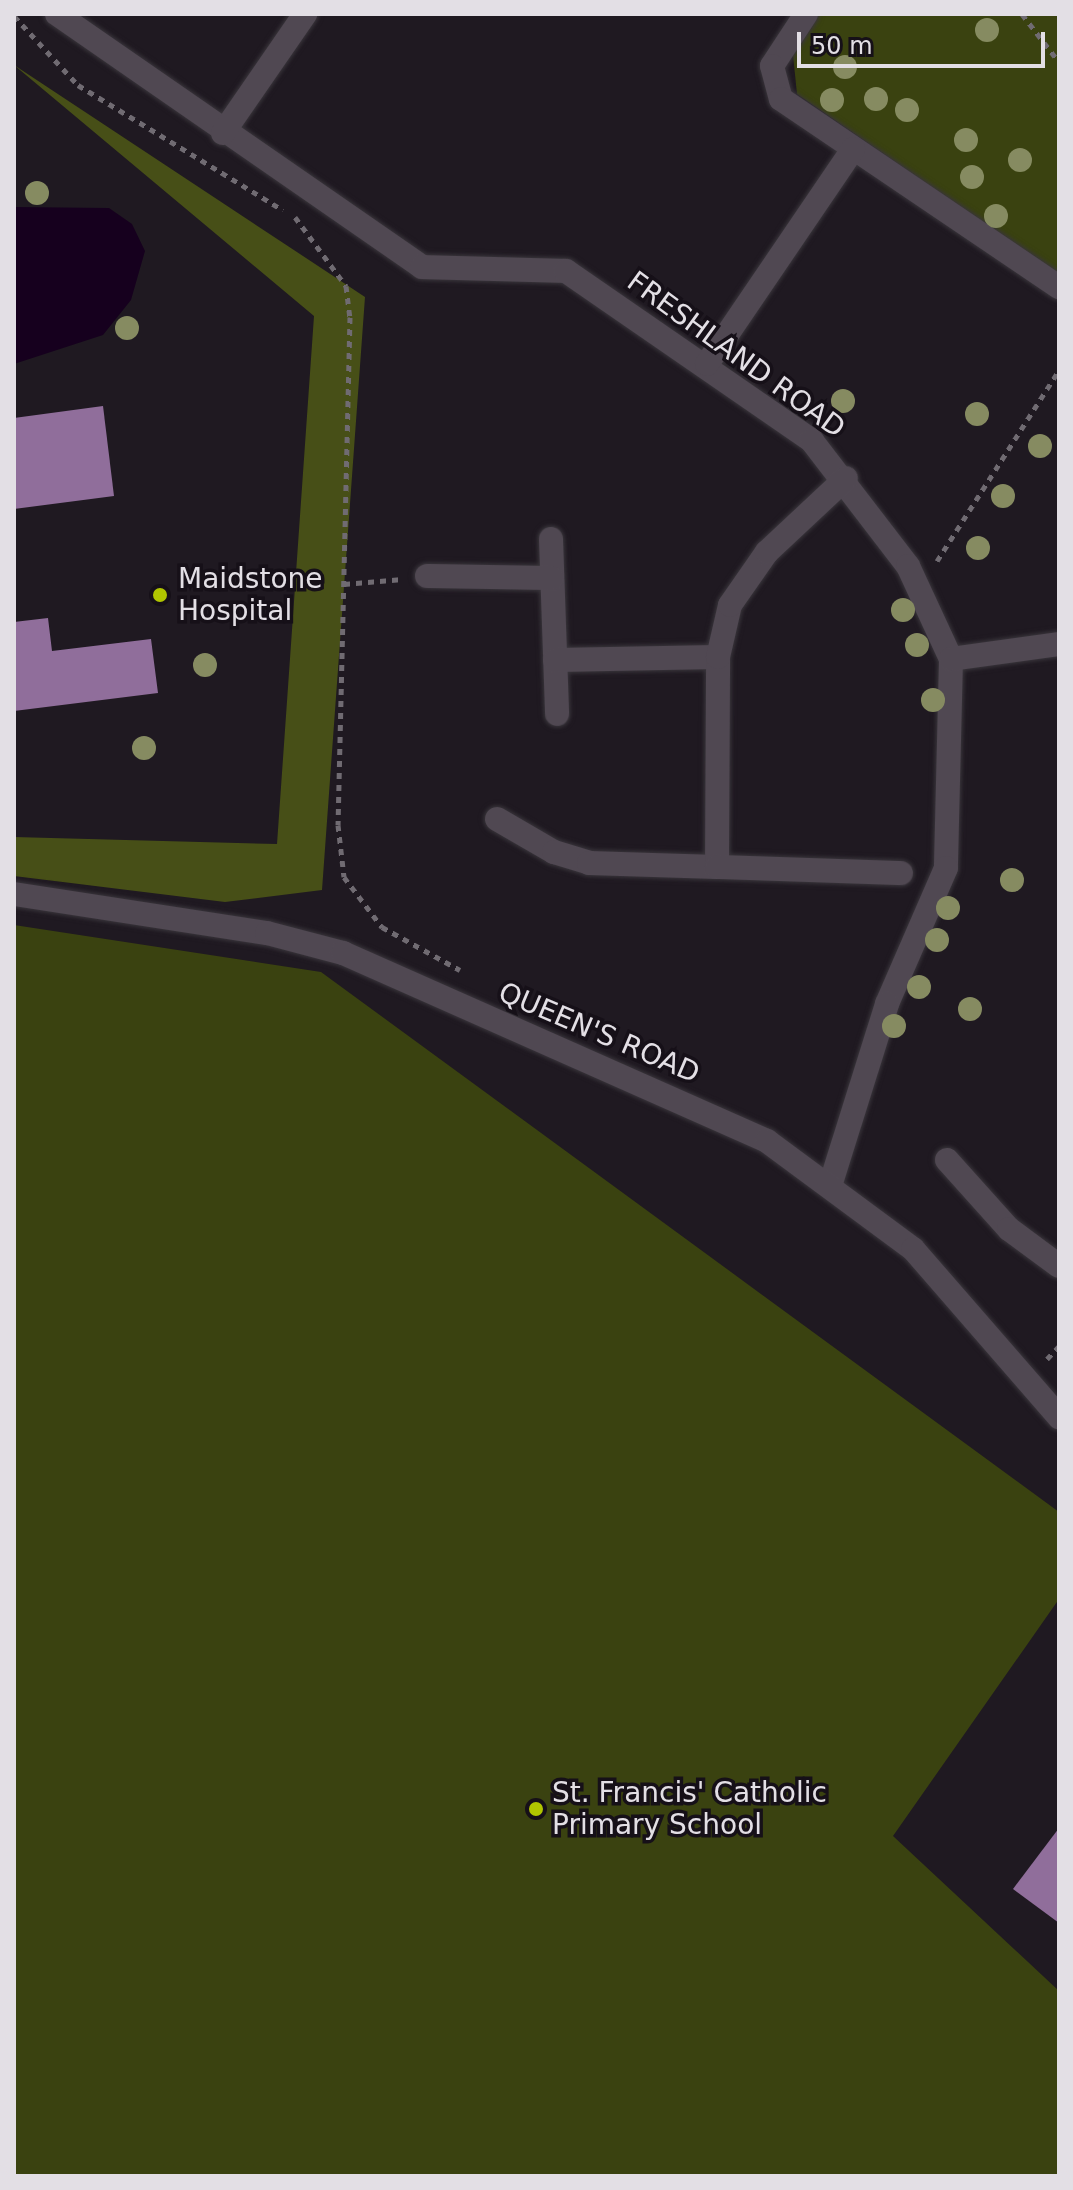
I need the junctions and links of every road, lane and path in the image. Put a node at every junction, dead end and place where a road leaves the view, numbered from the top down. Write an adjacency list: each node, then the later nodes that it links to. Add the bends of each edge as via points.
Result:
1 (57, 14): 7 (street, FRESHLAND ROAD)
2 (305, 14): 7 (street)
3 (806, 14): 8 (street, via 772,66 771,83 781,99)
4 (1022, 14): 6 (path)
5 (14, 16): 16 (path, via 78,85 296,218 346,286)
6 (1059, 62)
7 (223, 133): 10 (street, FRESHLAND ROAD, via 422,267 566,271)
8 (853, 149): 9 (street); 10 (street)
9 (1059, 287)
10 (707, 364): 12 (street, FRESHLAND ROAD, via 812,441)
11 (1059, 370): 17 (path)
12 (846, 478): 17 (street, FRESHLAND ROAD); 19 (street, via 767,552 730,605)
13 (551, 539): 15 (street)
14 (427, 576): 15 (street); 16 (path)
15 (552, 578): 21 (street)
16 (344, 584): 27 (path, via 338,825 344,877 382,927)
17 (919, 590): 20 (street, FRESHLAND ROAD)
18 (1059, 644): 20 (street)
19 (718, 657): 21 (street); 24 (street)
20 (951, 659): 29 (street, FRESHLAND ROAD, via 946,868 887,1004)
21 (555, 660): 22 (street)
22 (557, 714)
23 (497, 819): 24 (street, via 589,863)
24 (717, 867): 25 (street)
25 (901, 873)
26 (14, 894): 29 (street, QUEEN'S ROAD, via 267,933 343,953 715,1117)
27 (464, 972)
28 (947, 1160): 30 (street, via 1009,1229)
29 (830, 1186): 31 (street, QUEEN'S ROAD, via 913,1249)
30 (1059, 1266)
31 (1059, 1417)

